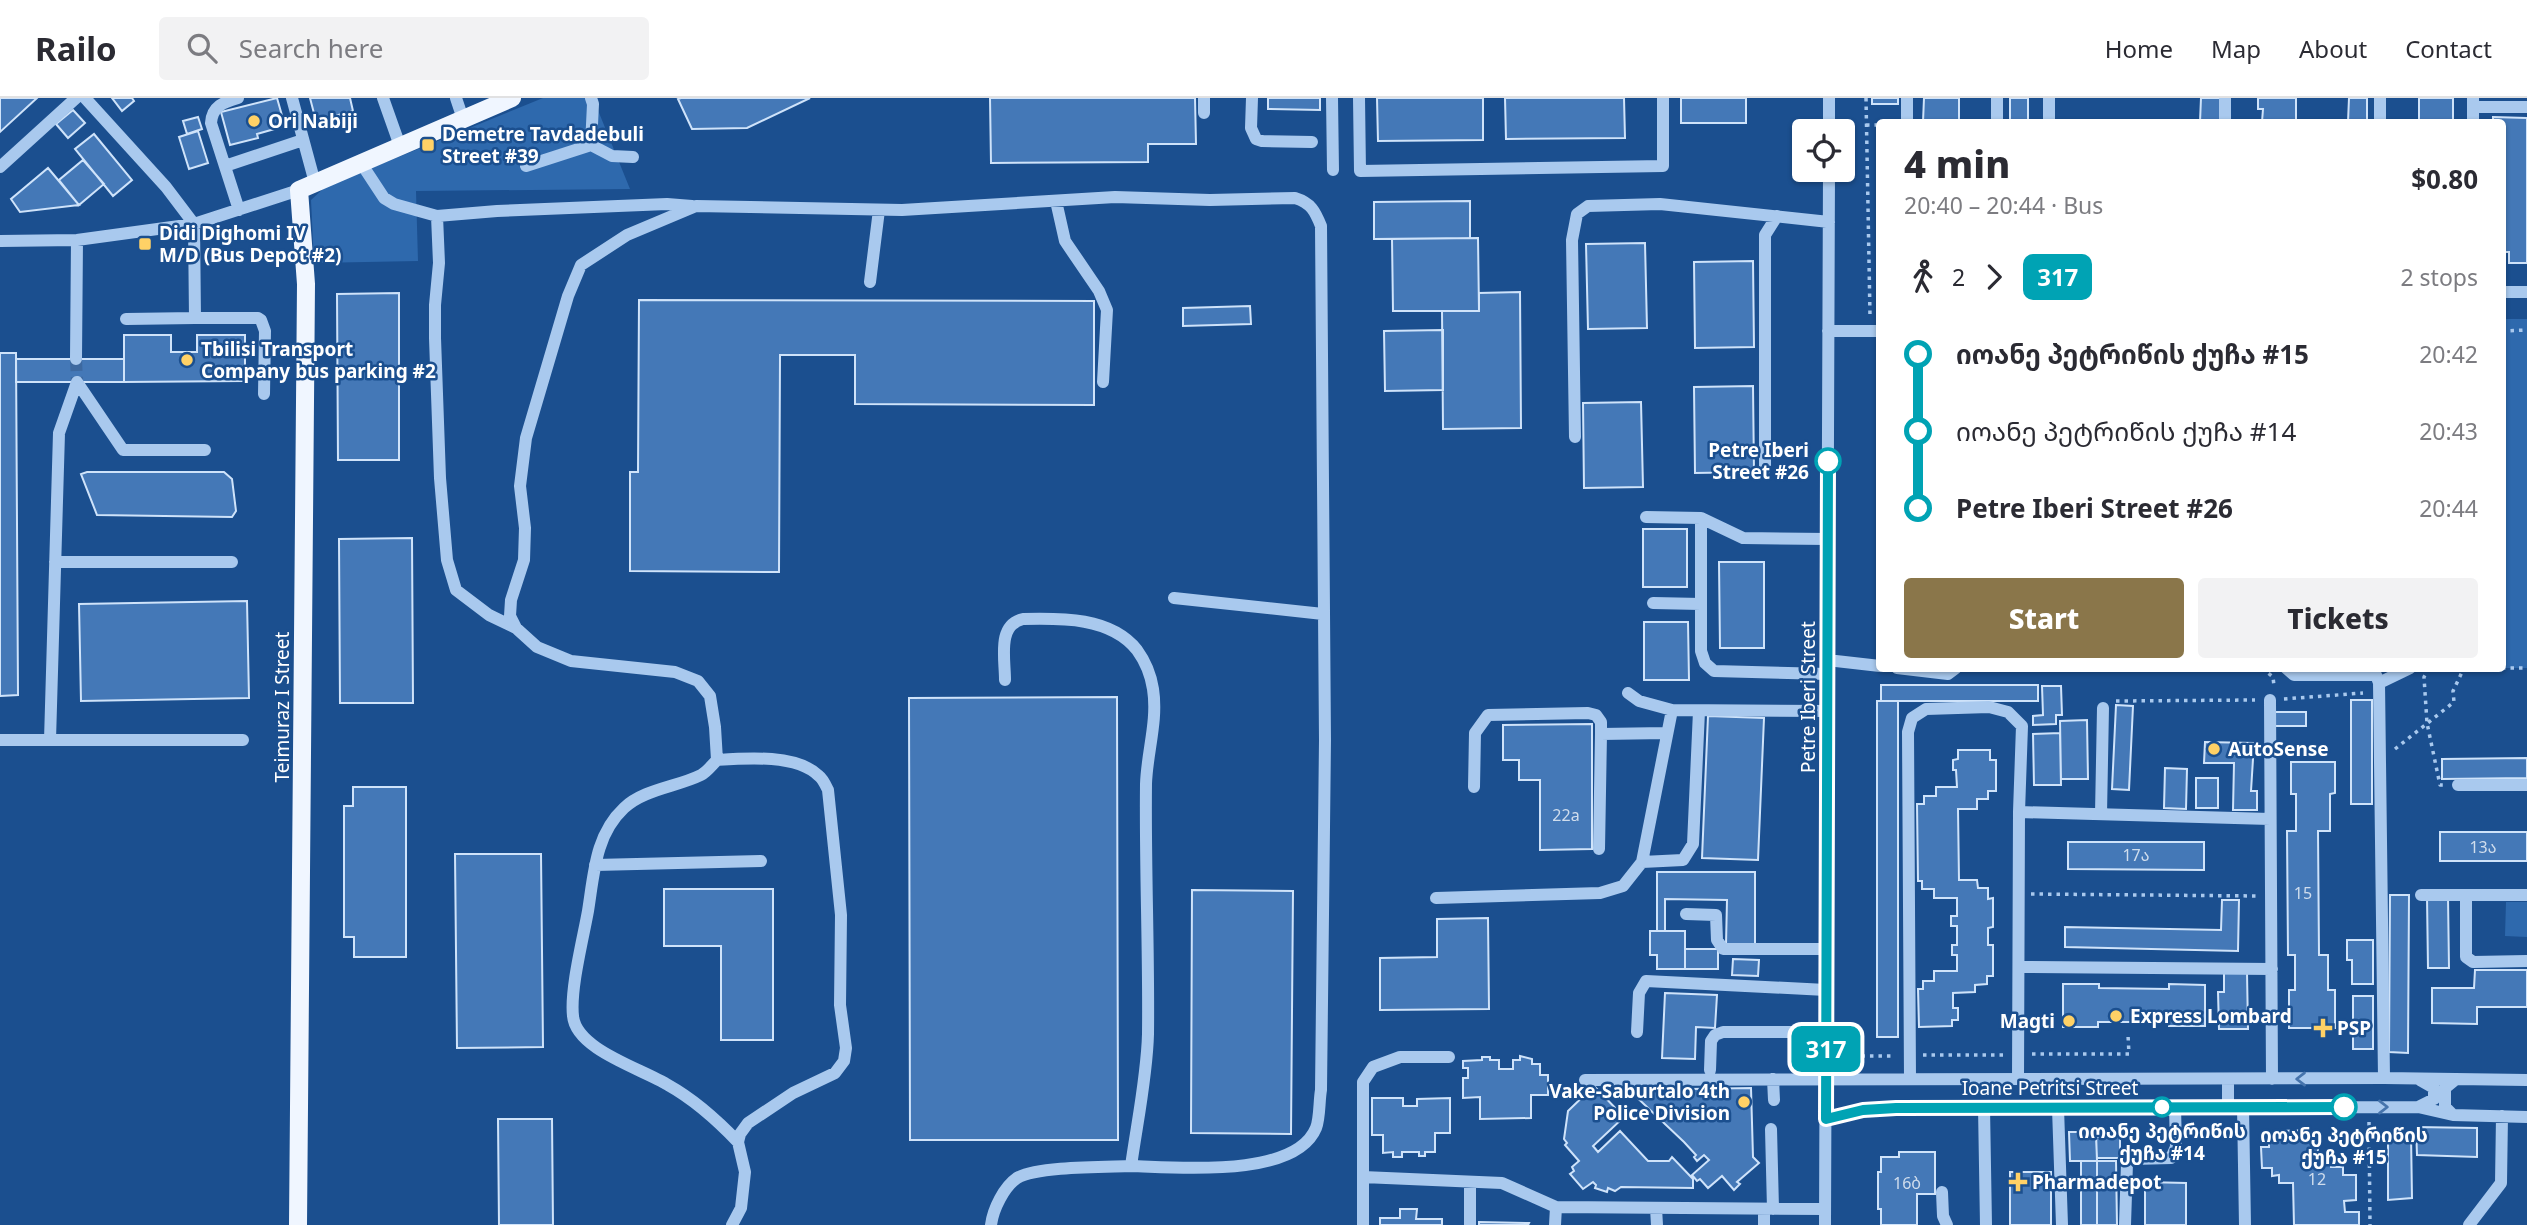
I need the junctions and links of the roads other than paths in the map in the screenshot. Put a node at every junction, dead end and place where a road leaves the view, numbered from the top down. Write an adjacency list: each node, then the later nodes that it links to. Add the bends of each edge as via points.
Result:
1 (76, 98): 38 (street)
2 (85, 98): 49 (street)
3 (238, 98): 36 (street, via 222,103 211,116)
4 (292, 98): 30 (street)
5 (383, 98): 33 (street)
6 (456, 98): 23 (street)
7 (512, 98): 23 (main road)
8 (591, 98): 32 (street)
9 (1204, 98): 22 (street)
10 (1252, 98): 31 (street, via 1251,128 1256,139)
11 (1332, 98): 39 (street)
12 (1359, 98): 13 (street, via 1360,171 1664,166)
13 (1662, 98)
14 (1829, 98): 24 (street)
15 (1907, 98): 25 (street)
16 (1997, 98): 26 (street)
17 (2049, 98): 27 (street)
18 (2225, 98): 28 (street)
19 (2380, 98): 29 (street)
20 (2473, 102): 21 (street)
21 (2527, 107)
22 (1204, 113)
23 (463, 119): 33 (main road)
24 (1829, 119)
25 (1907, 119)
26 (1997, 119)
27 (2049, 119)
28 (2225, 119)
29 (2380, 119)
30 (303, 141): 36 (street); 41 (street)
31 (1312, 142)
32 (591, 145): 34 (street, via 612,156); 37 (street)
33 (400, 146): 35 (main road)
34 (633, 157)
35 (361, 163): 41 (main road); 46 (street, via 384,198)
36 (225, 166): 44 (street)
37 (526, 166)
38 (0, 167)
39 (1333, 170)
40 (1829, 182): 48 (street, Petre Iberi Street)
41 (307, 187): 44 (street); 151 (main road, Teimuraz I Street)
42 (1056, 201): 45 (street); 60 (street, via 1065,241 1107,310); 73 (street, via 1136,196 1295,198 1308,202 1315,211 1321,226)
43 (696, 206): 45 (street); 46 (street); 74 (street, via 627,235 581,265 526,438 520,486 524,560 510,616)
44 (239, 210): 49 (street)
45 (879, 210): 52 (street)
46 (437, 216): 74 (street, via 435,338 447,560 456,590)
47 (1777, 216): 48 (street); 62 (street, via 1660,204 1588,206 1577,214 1572,240); 64 (street, via 1765,235)
48 (1829, 222): 58 (street, Petre Iberi Street)
49 (194, 224): 50 (street); 56 (street)
50 (77, 240): 51 (street); 59 (street)
51 (0, 241)
52 (870, 282)
53 (2506, 292): 54 (street)
54 (2527, 292)
55 (126, 318): 56 (street)
56 (195, 318): 61 (street, via 261,320 265,331)
57 (1875, 330): 58 (street)
58 (1828, 331): 67 (street, Petre Iberi Street)
59 (76, 359)
60 (1103, 382)
61 (264, 394)
62 (1575, 437)
63 (205, 450): 68 (street, via 123,450 77,382 59,433)
64 (1765, 469)
65 (1646, 517): 66 (street)
66 (1700, 518): 67 (street, via 1743,538); 72 (street)
67 (1828, 539): 76 (street, Petre Iberi Street)
68 (55, 562): 69 (street); 92 (street)
69 (232, 562)
70 (1174, 598): 73 (street)
71 (1653, 603): 72 (street)
72 (1701, 604): 76 (street, via 1701,651 1714,671)
73 (1323, 614): 143 (street, via 1324,922 1321,1090 1316,1128 1302,1146 1265,1163 1206,1168)
74 (516, 628): 94 (street, via 537,647 571,661 675,672 698,681 710,696)
75 (1876, 666): 76 (street)
76 (1827, 667): 88 (street, Petre Iberi Street)
77 (1931, 672): 78 (street)
78 (1951, 672)
79 (2291, 672): 82 (street, via 2376,675)
80 (2404, 672): 82 (street)
81 (1005, 680): 143 (street, via 1007,628 1015,621 1043,619 1077,620 1121,635 1137,650 1148,670 1154,719 1146,780 1148,1037)
82 (2379, 688): 119 (street)
83 (1628, 693): 86 (street)
84 (2270, 700): 100 (street)
85 (2103, 708): 99 (street)
86 (1672, 710): 87 (street); 89 (street)
87 (1699, 710): 88 (street); 103 (street, via 1693,844 1683,860)
88 (1827, 711): 110 (street, Petre Iberi Street)
89 (1666, 733): 90 (street); 103 (street)
90 (1601, 734): 97 (street, via 1601,722 1588,713 1488,715 1475,733); 101 (street)
91 (0, 740): 92 (street)
92 (50, 740): 93 (street)
93 (243, 740)
94 (717, 760): 104 (street, via 704,774 625,806 605,830); 142 (street, via 776,760 804,766 820,776 828,790 841,915 844,1061 835,1073 793,1093 748,1123)
95 (2527, 785): 96 (street)
96 (2458, 786)
97 (1474, 787)
98 (2019, 813): 99 (street); 112 (street); 122 (street, via 2022,726 2008,712 1989,707 1926,709 1912,718)
99 (2101, 814): 100 (street)
100 (2270, 819): 113 (street)
101 (1599, 849)
102 (761, 861): 104 (street)
103 (1642, 862): 108 (street, via 1623,886 1600,893)
104 (595, 865): 142 (street, via 576,976 576,1030 610,1057 668,1084 709,1112)
105 (2421, 895): 106 (street)
106 (2466, 895): 107 (street); 111 (street, via 2466,957 2473,962)
107 (2527, 895)
108 (1436, 898)
109 (1686, 914): 110 (street, via 1716,915 1717,940 1723,949)
110 (1826, 949): 114 (street, Petre Iberi Street)
111 (2527, 961)
112 (2020, 967): 113 (street); 123 (street)
113 (2272, 969): 125 (street)
114 (1826, 990): 115 (street, via 1646,981 1639,993); 116 (street, Petre Iberi Street)
115 (1637, 1032)
116 (1826, 1032): 118 (street, via 1723,1032 1711,1041); 121 (street, Petre Iberi Street)
117 (1450, 1057): 144 (street, via 1400,1057 1373,1068 1363,1082)
118 (1710, 1070)
119 (2384, 1078): 125 (street, Ioane Petritsi Street, one-way to 125); 126 (street, Ioane Petritsi Street)
120 (1773, 1079): 121 (street, Ioane Petritsi Street); 128 (street, Ioane Petritsi Street); 130 (street)
121 (1826, 1079): 122 (street, Ioane Petritsi Street); 140 (street, Petre Iberi Street)
122 (1910, 1079): 123 (street, Ioane Petritsi Street)
123 (2018, 1079): 124 (street, Ioane Petritsi Street)
124 (2228, 1079): 125 (street, Ioane Petritsi Street); 133 (street)
125 (2272, 1079)
126 (2418, 1079): 127 (street, Ioane Petritsi Street); 135 (street, via 2434,1088 2434,1099)
127 (2456, 1079): 129 (street, Ioane Petritsi Street); 137 (street, via 2445,1088 2445,1107)
128 (1585, 1080)
129 (2527, 1080)
130 (1774, 1100)
131 (1984, 1107): 136 (street, Ioane Petritsi Street); 140 (street, Ioane Petritsi Street, via 1863,1110); 161 (street)
132 (2175, 1107): 133 (street, Ioane Petritsi Street); 136 (street, Ioane Petritsi Street); 163 (street, via 2175,1153 2171,1158 2127,1163)
133 (2228, 1107): 134 (street, Ioane Petritsi Street)
134 (2243, 1107): 135 (street, Ioane Petritsi Street, one-way to 135); 164 (street)
135 (2418, 1107): 137 (street, Ioane Petritsi Street)
136 (2058, 1108): 162 (street)
137 (2453, 1115): 138 (street, Ioane Petritsi Street)
138 (2502, 1116): 139 (street, Ioane Petritsi Street); 165 (street, via 2501,1182)
139 (2527, 1117)
140 (1826, 1119): 150 (street, Petre Iberi Street)
141 (1771, 1129): 149 (street)
142 (738, 1142): 152 (street, via 745,1171 741,1208)
143 (1131, 1166): 153 (street, via 1064,1169 1018,1177 1006,1189)
144 (1363, 1177): 145 (street); 154 (street)
145 (1470, 1182): 147 (street, via 1502,1184); 155 (street)
146 (1942, 1192): 160 (street)
147 (1556, 1207): 148 (street); 156 (street)
148 (1656, 1208): 149 (street); 157 (street)
149 (1769, 1209): 150 (street); 158 (street)
150 (1825, 1209): 159 (street, Petre Iberi Street)
151 (298, 1225)
152 (732, 1225)
153 (991, 1225)
154 (1363, 1225)
155 (1470, 1225)
156 (1555, 1225)
157 (1657, 1225)
158 (1764, 1225)
159 (1825, 1225)
160 (1947, 1225)
161 (1986, 1225)
162 (2062, 1225)
163 (2125, 1225)
164 (2245, 1225)
165 (2469, 1225)

